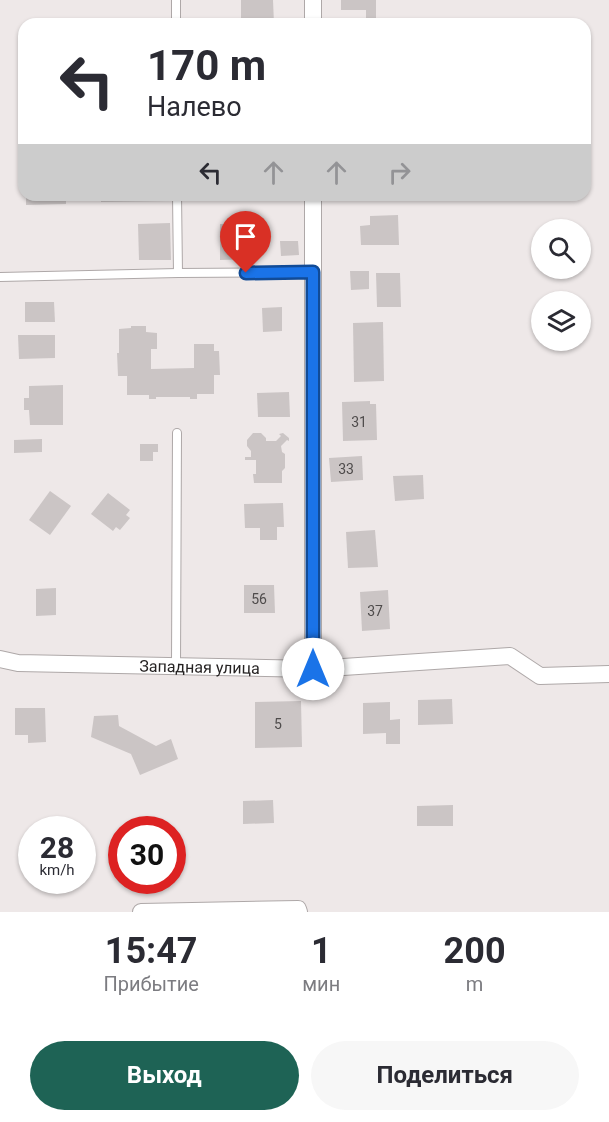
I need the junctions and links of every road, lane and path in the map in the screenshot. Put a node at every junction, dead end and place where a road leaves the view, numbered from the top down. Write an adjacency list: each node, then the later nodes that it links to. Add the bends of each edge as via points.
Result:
1 (176, 0): 3 (lane)
2 (313, 0): 4 (street)
3 (176, 18)
4 (313, 18)
5 (177, 201): 8 (lane)
6 (313, 201): 7 (street)
7 (313, 272): 8 (lane); 13 (street)
8 (178, 273): 9 (lane)
9 (0, 278)
10 (177, 433): 12 (lane)
11 (0, 659): 12 (street, Западная улица, via 18,663)
12 (176, 666): 13 (street, Западная улица)
13 (313, 669): 14 (street, Западная улица, via 510,656 540,676)
14 (609, 674)
15 (298, 911): 16 (street)
16 (141, 912)

